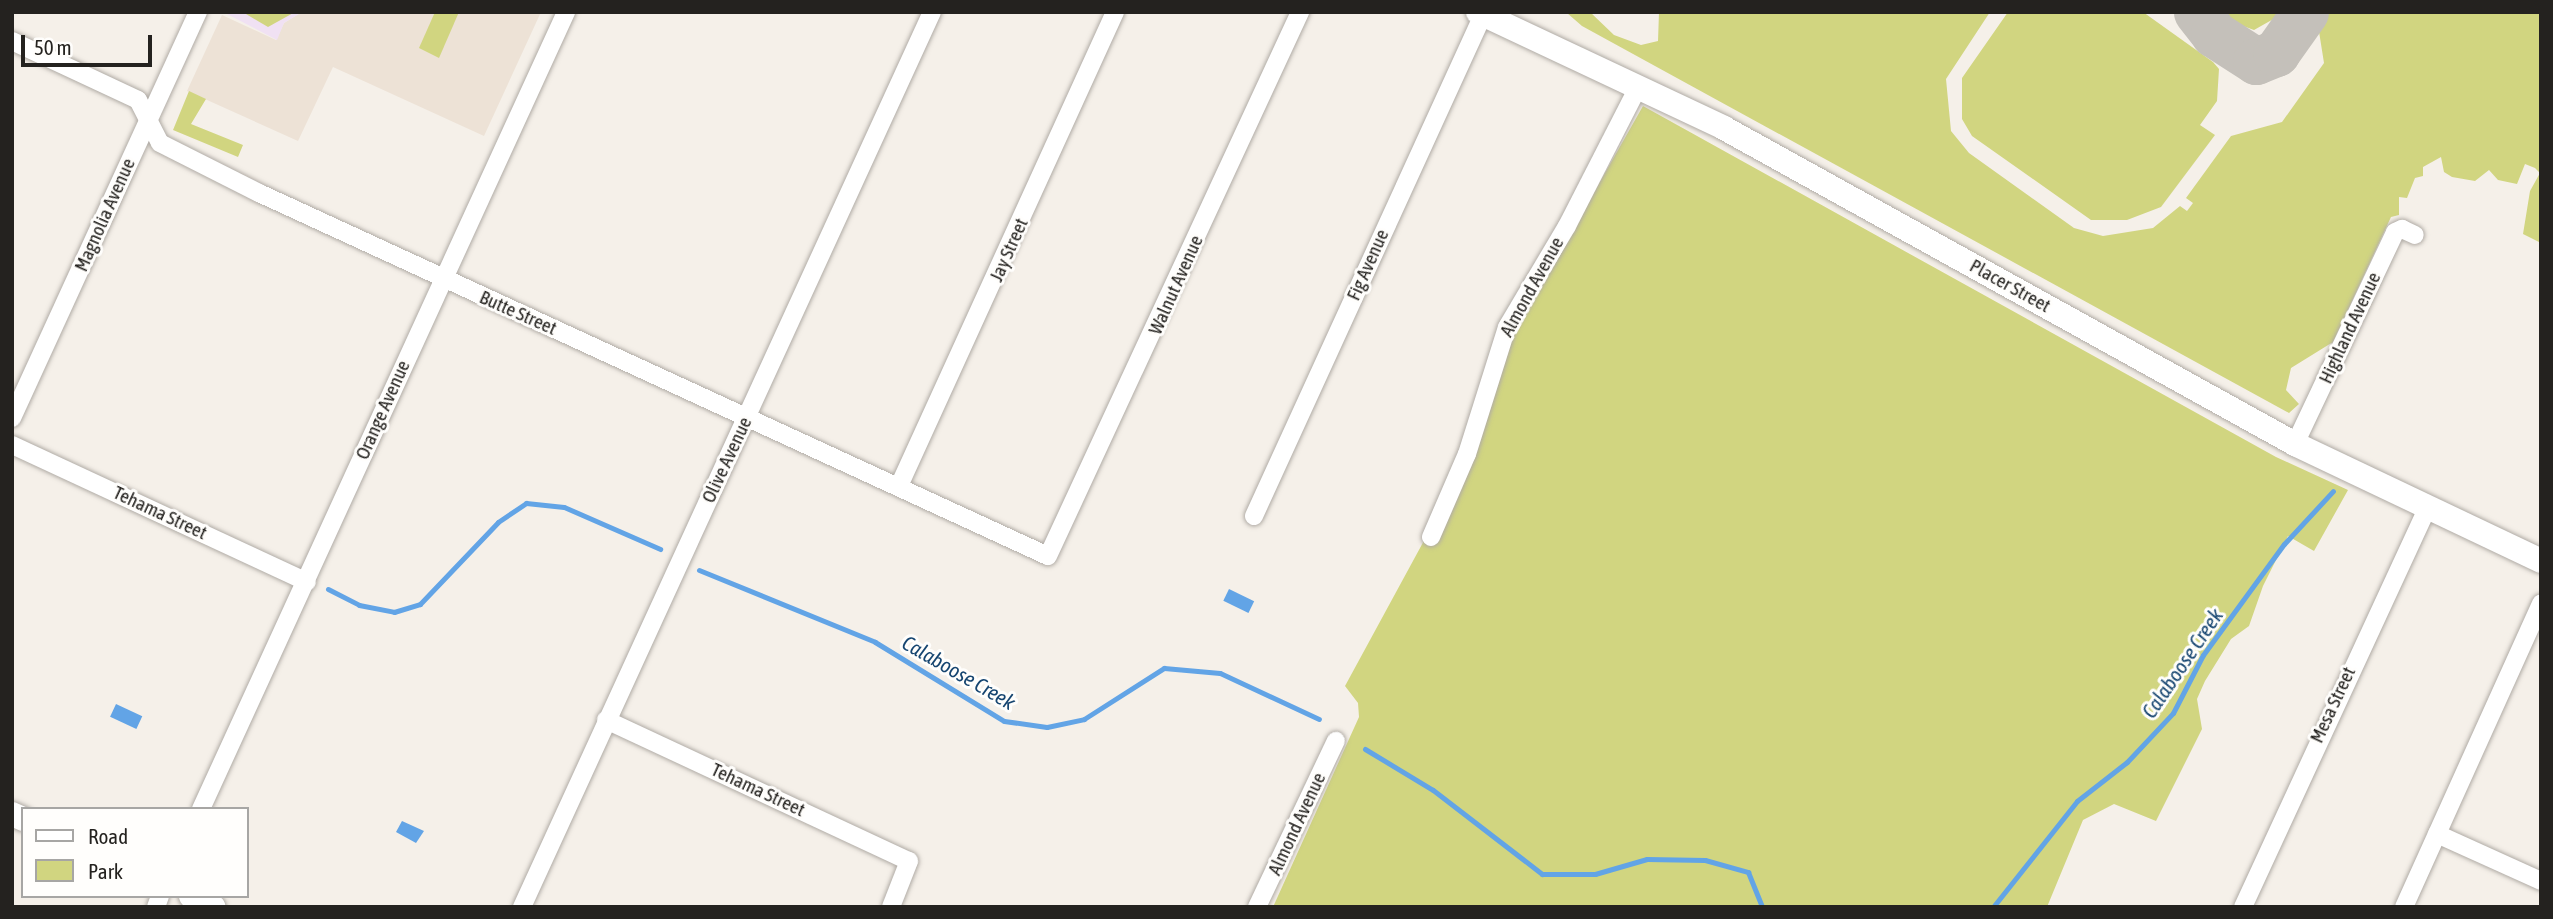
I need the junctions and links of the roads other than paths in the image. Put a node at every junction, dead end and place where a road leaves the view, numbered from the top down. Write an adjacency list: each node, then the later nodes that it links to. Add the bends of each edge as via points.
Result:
1 (198, 12): 10 (street, Magnolia Avenue)
2 (566, 12): 12 (street, Orange Avenue)
3 (932, 12): 13 (street, Olive Avenue)
4 (1115, 12): 17 (street, Jay Street)
5 (1300, 12): 21 (street, Walnut Avenue)
6 (1480, 13): 7 (main road, Placer Street); 19 (street, Fig Avenue)
7 (1532, 23): 9 (main road, Placer Street)
8 (12, 41): 10 (street, Butte Street, via 138,100)
9 (1639, 85): 16 (main road, Placer Street); 20 (street, Almond Avenue, via 1567,226 1507,327 1467,454)
10 (149, 120): 12 (street, Butte Street, via 160,143); 14 (street, Magnolia Avenue)
11 (2415, 235): 16 (street, Highland Avenue, via 2402,229 2395,232)
12 (442, 278): 13 (street, Butte Street); 23 (street, Orange Avenue)
13 (747, 416): 17 (street, Butte Street); 25 (street, Olive Avenue)
14 (12, 418)
15 (12, 444): 23 (street, Tehama Street)
16 (2295, 444): 18 (main road, Placer Street)
17 (899, 486): 21 (street, Butte Street)
18 (2428, 506): 22 (main road, Placer Street); 35 (street, Mesa Street)
19 (1254, 516)
20 (1431, 537)
21 (1048, 556)
22 (2541, 561)
23 (307, 582): 27 (street, Orange Avenue)
24 (2541, 604): 28 (street)
25 (606, 720): 32 (street, Olive Avenue); 33 (street, Tehama Street, via 909,861)
26 (1336, 741): 34 (street, Almond Avenue)
27 (202, 807)
28 (2437, 834): 29 (street); 36 (street)
29 (2541, 880)
30 (195, 898): 31 (main road)
31 (214, 907)
32 (522, 907)
33 (891, 907)
34 (1257, 907)
35 (2243, 907)
36 (2404, 907)

